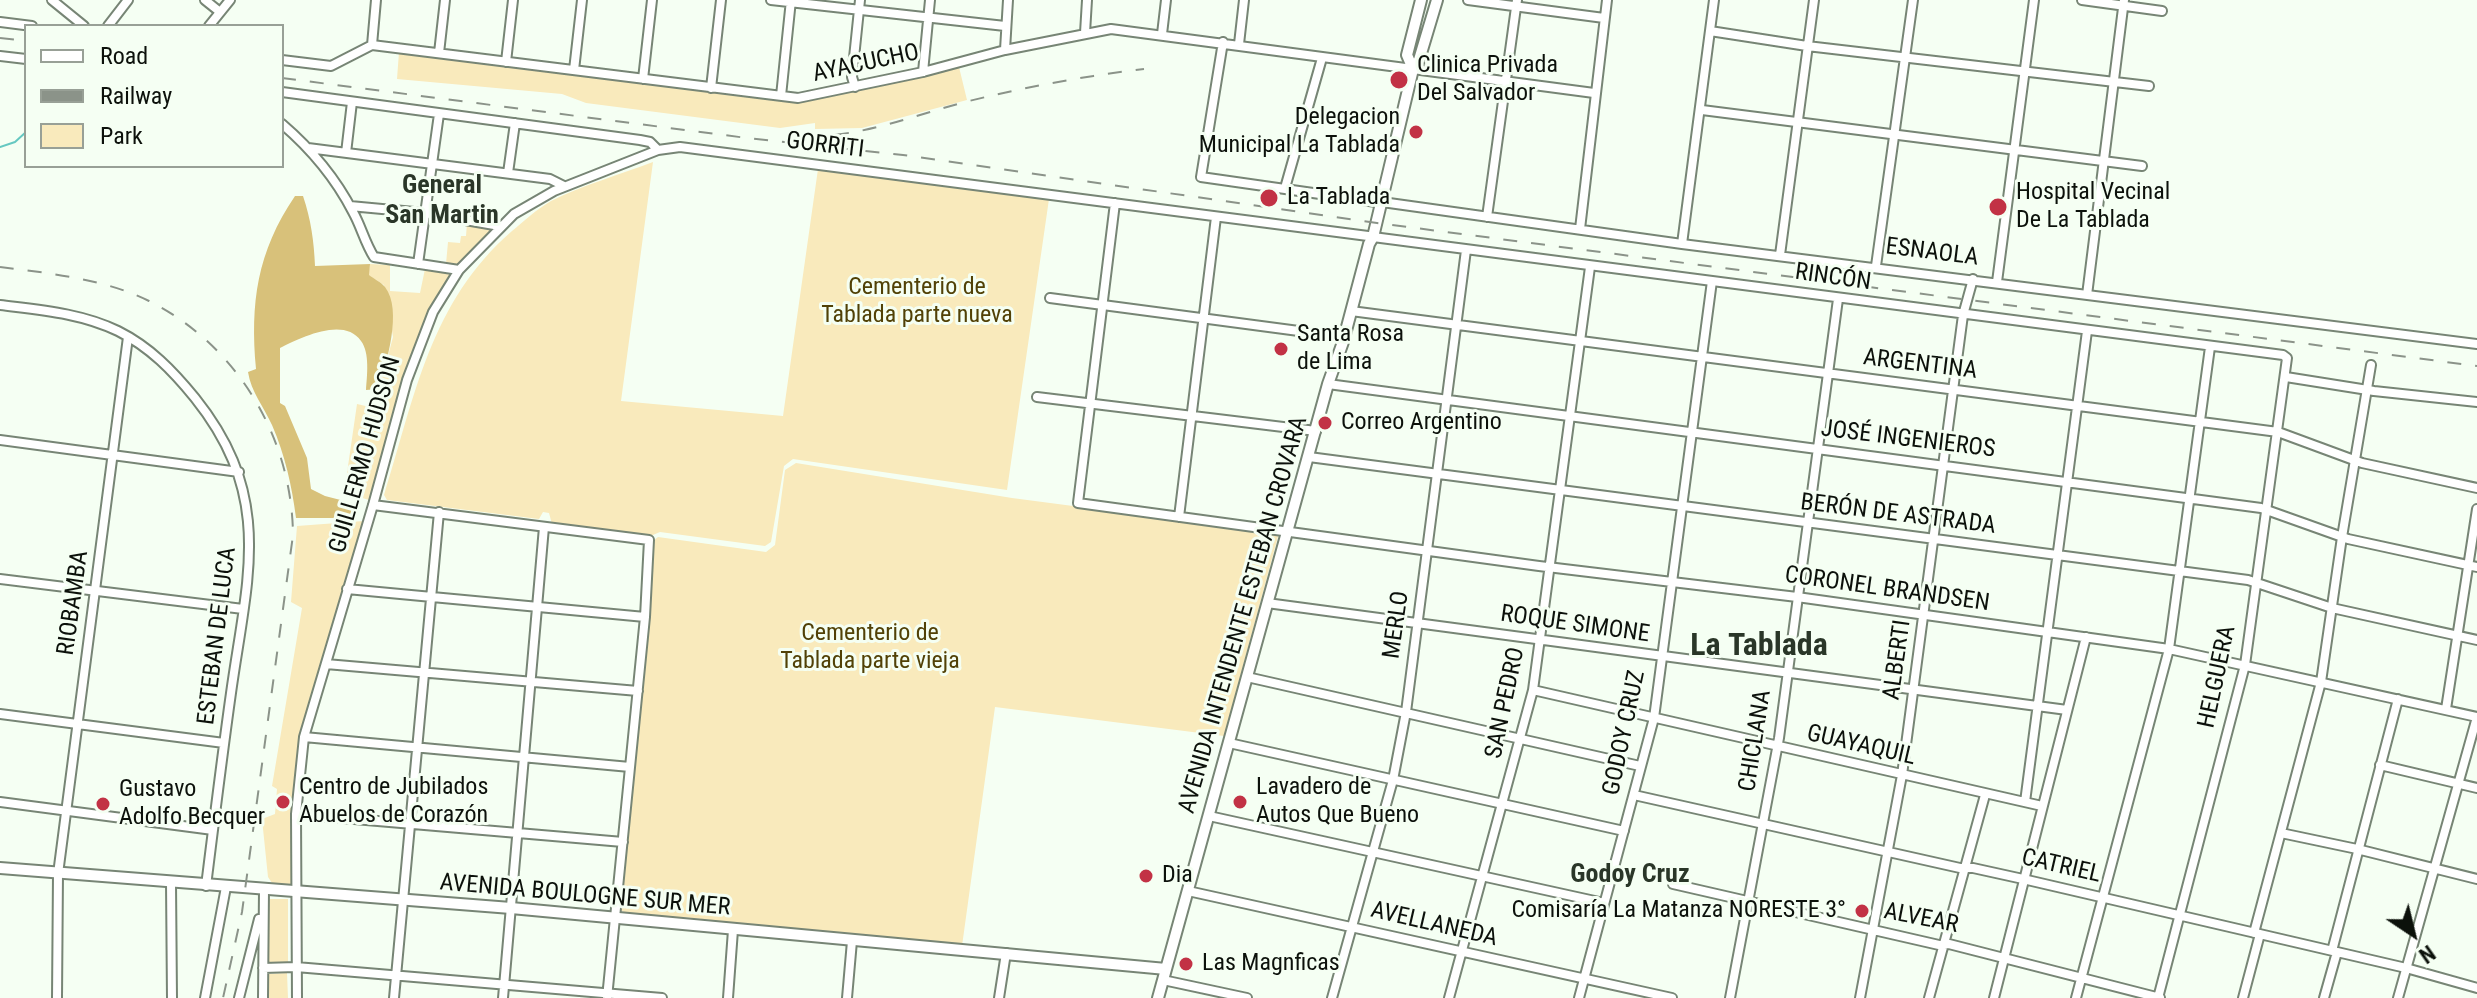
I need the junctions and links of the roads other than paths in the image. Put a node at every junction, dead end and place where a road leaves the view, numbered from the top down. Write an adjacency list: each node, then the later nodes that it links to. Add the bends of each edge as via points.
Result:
1 (52, 0): 35 (street)
2 (128, 0): 36 (street)
3 (205, 0): 31 (street)
4 (230, 0): 31 (street)
5 (376, 0): 45 (street)
6 (445, 0): 48 (street)
7 (513, 0): 54 (street)
8 (582, 0): 56 (street)
9 (652, 0): 59 (street)
10 (721, 0): 64 (street)
11 (771, 0): 26 (street)
12 (930, 0): 33 (street)
13 (1008, 0): 39 (street)
14 (1087, 0): 41 (street)
15 (1166, 0): 42 (street)
16 (1244, 0): 44 (street)
17 (1421, 0): 55 (main road, via 1407,55)
18 (1437, 0): 55 (main road)
19 (1468, 0): 27 (street)
20 (1607, 0): 32 (street)
21 (1714, 0): 40 (street)
22 (1814, 0): 46 (street)
23 (1913, 0): 50 (street)
24 (2034, 0): 57 (street)
25 (2082, 0): 28 (street)
26 (791, 1): 29 (street); 67 (street)
27 (1517, 3): 32 (street); 60 (street)
28 (2124, 3): 30 (street); 61 (street)
29 (860, 5): 33 (street); 63 (street)
30 (2162, 11)
31 (220, 12): 37 (street)
32 (1604, 18): 66 (street)
33 (927, 19): 39 (street); 58 (street)
34 (0, 22): 38 (street)
35 (82, 24)
36 (110, 24)
37 (211, 24)
38 (24, 25)
39 (1005, 26): 47 (street)
40 (1710, 31): 46 (street); 69 (street)
41 (1085, 33): 42 (street, AYACUCHO, via 1111,29); 47 (street, AYACUCHO)
42 (1162, 34): 43 (street, AYACUCHO)
43 (1223, 42): 44 (street, AYACUCHO); 84 (street, ESNAOLA, via 1201,173 1205,179)
44 (1239, 44): 51 (street, AYACUCHO)
45 (372, 45): 48 (street, AYACUCHO); 53 (street, via 331,66)
46 (1807, 46): 50 (street); 71 (street)
47 (1005, 50): 58 (street, AYACUCHO)
48 (439, 53): 54 (street, AYACUCHO)
49 (0, 56): 52 (street)
50 (1906, 56): 57 (street); 74 (street)
51 (1322, 58): 55 (street, AYACUCHO); 84 (street)
52 (24, 59)
53 (284, 60)
54 (506, 62): 56 (street, AYACUCHO)
55 (1413, 69): 60 (street, AYACUCHO); 85 (main road)
56 (574, 70): 59 (street, AYACUCHO)
57 (2025, 71): 61 (street); 76 (street)
58 (923, 72): 63 (street, AYACUCHO)
59 (643, 79): 64 (street, AYACUCHO)
60 (1506, 80): 66 (street, AYACUCHO); 90 (street)
61 (2115, 82): 62 (street); 79 (street)
62 (2149, 86)
63 (855, 87): 67 (street, AYACUCHO, via 809,97)
64 (711, 88): 67 (street, AYACUCHO)
65 (284, 92): 68 (street, GORRITI)
66 (1594, 93): 92 (street)
67 (781, 96)
68 (352, 102): 70 (street, GORRITI); 78 (street)
69 (1702, 110): 71 (street); 94 (street)
70 (439, 114): 72 (street, GORRITI); 80 (street)
71 (1796, 121): 74 (street); 96 (street)
72 (515, 123): 77 (street, GORRITI, via 640,140); 82 (street)
73 (284, 126): 75 (street)
74 (1896, 134): 76 (street); 98 (street)
75 (308, 148): 78 (street); 87 (street)
76 (2014, 149): 79 (street); 103 (street)
77 (658, 150): 83 (street, GUILLERMO HUDSON); 86 (street, GORRITI, via 680,147)
78 (346, 153): 80 (street)
79 (2103, 160): 81 (street); 104 (street)
80 (432, 164): 82 (street); 88 (street)
81 (2142, 166)
82 (508, 173): 83 (street)
83 (564, 186): 91 (street, GUILLERMO HUDSON)
84 (1285, 188): 85 (street, ESNAOLA)
85 (1380, 200): 90 (street, ESNAOLA); 93 (main road, AVENIDA INTENDENTE ESTEBAN CROVARA)
86 (1115, 203): 89 (street, GORRITI); 107 (street)
87 (350, 206): 88 (street); 97 (street, via 371,255)
88 (425, 213): 91 (street); 97 (street)
89 (1216, 217): 93 (street, GORRITI); 111 (street)
90 (1487, 217): 92 (street, ESNAOLA)
91 (500, 226): 100 (street, GUILLERMO HUDSON)
92 (1580, 229): 94 (street, ESNAOLA)
93 (1370, 239): 95 (street, RINCÓN); 109 (main road, AVENIDA INTENDENTE ESTEBAN CROVARA)
94 (1682, 244): 96 (street, ESNAOLA)
95 (1466, 250): 99 (street, RINCÓN); 112 (street, MERLO)
96 (1780, 255): 98 (street, ESNAOLA)
97 (418, 264): 100 (street)
98 (1876, 266): 101 (street, ESNAOLA)
99 (1590, 267): 102 (street, RINCÓN); 116 (street, SAN PEDRO)
100 (459, 270): 150 (street, GUILLERMO HUDSON, via 422,337)
101 (1973, 279): 103 (street, ESNAOLA); 110 (street, ALBERTI)
102 (1712, 281): 106 (street, RINCÓN); 119 (street, GODOY CRUZ)
103 (1997, 282): 104 (street, ESNAOLA)
104 (2087, 295): 117 (street, ESNAOLA)
105 (1050, 298): 107 (street)
106 (1838, 299): 110 (street, RINCÓN); 122 (street, CHICLANA)
107 (1103, 304): 111 (street); 129 (street)
108 (0, 305): 114 (street, ESTEBAN DE LUCA, via 83,318)
109 (1351, 311): 112 (street, ARGENTINA); 115 (main road, AVENIDA INTENDENTE ESTEBAN CROVARA)
110 (1963, 315): 113 (street, RINCÓN); 126 (street, ALBERTI)
111 (1204, 317): 115 (street); 132 (street)
112 (1456, 326): 116 (street, ARGENTINA); 128 (street, MERLO)
113 (2087, 331): 118 (street, RINCÓN); 131 (street)
114 (128, 337): 140 (street, RIOBAMBA); 144 (street, ESTEBAN DE LUCA, via 175,374 212,420)
115 (1344, 337): 124 (main road, AVENIDA INTENDENTE ESTEBAN CROVARA)
116 (1579, 341): 119 (street, ARGENTINA); 133 (street, SAN PEDRO)
117 (2477, 344)
118 (2210, 347): 120 (street, RINCÓN); 134 (street)
119 (1702, 356): 122 (street, ARGENTINA); 136 (street, GODOY CRUZ)
120 (2287, 358): 123 (street, HELGUERA)
121 (2371, 365): 125 (street)
122 (1827, 374): 126 (street, ARGENTINA); 139 (street, CHICLANA)
123 (2286, 377): 125 (street); 137 (street, HELGUERA)
124 (1328, 384): 128 (street, JOSÉ INGENIEROS); 135 (main road, AVENIDA INTENDENTE ESTEBAN CROVARA)
125 (2367, 389): 130 (street); 142 (street)
126 (1954, 390): 131 (street, ARGENTINA); 143 (street, ALBERTI)
127 (1037, 397): 129 (street)
128 (1446, 401): 133 (street, JOSÉ INGENIEROS); 145 (street, MERLO)
129 (1089, 402): 132 (street); 155 (street, CORONEL BRANDSEN, via 1078,503)
130 (2477, 402)
131 (2076, 406): 134 (street, ARGENTINA); 146 (street)
132 (1191, 416): 135 (street); 155 (street)
133 (1569, 417): 136 (street, JOSÉ INGENIEROS); 148 (street, SAN PEDRO)
134 (2200, 422): 137 (street, ARGENTINA); 149 (street)
135 (1316, 431): 141 (main road, AVENIDA INTENDENTE ESTEBAN CROVARA)
136 (1691, 431): 139 (street, JOSÉ INGENIEROS); 151 (street, GODOY CRUZ)
137 (2278, 432): 142 (street, ARGENTINA); 152 (street, HELGUERA)
138 (0, 440): 140 (street)
139 (1817, 449): 143 (street, JOSÉ INGENIEROS); 156 (street, CHICLANA)
140 (115, 454): 144 (street); 170 (street, RIOBAMBA)
141 (1309, 457): 145 (street, BERÓN DE ASTRADA); 158 (main road, AVENIDA INTENDENTE ESTEBAN CROVARA)
142 (2356, 461): 147 (street, ARGENTINA); 159 (street)
143 (1944, 465): 146 (street, JOSÉ INGENIEROS); 160 (street, ALBERTI)
144 (239, 472): 176 (street, ESTEBAN DE LUCA, via 251,541)
145 (1437, 475): 148 (street, BERÓN DE ASTRADA); 161 (street, MERLO)
146 (2066, 481): 149 (street, JOSÉ INGENIEROS); 162 (street)
147 (2477, 488)
148 (1560, 491): 151 (street, BERÓN DE ASTRADA); 164 (street, SAN PEDRO)
149 (2190, 497): 152 (street, JOSÉ INGENIEROS); 165 (street)
150 (373, 505): 154 (street); 169 (street, GUILLERMO HUDSON)
151 (1682, 507): 156 (street, BERÓN DE ASTRADA); 167 (street, GODOY CRUZ)
152 (2268, 509): 159 (street, JOSÉ INGENIEROS); 168 (street, HELGUERA)
153 (2477, 509): 163 (street)
154 (439, 512): 157 (street); 171 (street)
155 (1179, 517): 158 (street, CORONEL BRANDSEN)
156 (1808, 523): 160 (street, BERÓN DE ASTRADA); 172 (street, CHICLANA)
157 (544, 527): 174 (street); 178 (street, via 649,540)
158 (1287, 532): 161 (street, CORONEL BRANDSEN); 173 (main road, AVENIDA INTENDENTE ESTEBAN CROVARA)
159 (2342, 537): 163 (street, JOSÉ INGENIEROS); 175 (street)
160 (1934, 540): 162 (street, BERÓN DE ASTRADA); 177 (street, ALBERTI)
161 (1428, 552): 164 (street, CORONEL BRANDSEN); 179 (street, MERLO)
162 (2058, 555): 165 (street, BERÓN DE ASTRADA); 180 (street)
163 (2472, 566): 181 (street)
164 (1550, 567): 167 (street, CORONEL BRANDSEN); 184 (street, SAN PEDRO)
165 (2179, 572): 168 (street, BERÓN DE ASTRADA); 185 (street)
166 (0, 579): 170 (street)
167 (1672, 582): 172 (street, CORONEL BRANDSEN); 186 (street, GODOY CRUZ)
168 (2255, 582): 175 (street, BERÓN DE ASTRADA); 188 (street, HELGUERA)
169 (347, 589): 171 (street); 187 (street, GUILLERMO HUDSON)
170 (96, 591): 176 (street); 205 (street, RIOBAMBA)
171 (430, 596): 174 (street); 189 (street)
172 (1797, 597): 177 (street, CORONEL BRANDSEN); 190 (street, CHICLANA)
173 (1267, 603): 179 (street, ROQUE SIMONE); 191 (main road, AVENIDA INTENDENTE ESTEBAN CROVARA)
174 (536, 607): 178 (street); 192 (street)
175 (2332, 608): 181 (street, BERÓN DE ASTRADA); 193 (street)
176 (243, 609): 208 (street, ESTEBAN DE LUCA)
177 (1924, 615): 180 (street, CORONEL BRANDSEN); 194 (street, ALBERTI)
178 (645, 617): 196 (street)
179 (1417, 624): 184 (street, ROQUE SIMONE); 201 (street, MERLO)
180 (2049, 632): 182 (street, CORONEL BRANDSEN); 198 (street)
181 (2457, 635): 183 (street, BERÓN DE ASTRADA); 199 (street)
182 (2086, 637): 185 (street, CORONEL BRANDSEN); 200 (street)
183 (2477, 640)
184 (1540, 641): 186 (street, ROQUE SIMONE); 195 (street, SAN PEDRO)
185 (2169, 649): 188 (street, CORONEL BRANDSEN); 253 (street)
186 (1661, 657): 190 (street, ROQUE SIMONE); 204 (street, GODOY CRUZ)
187 (326, 664): 189 (street); 206 (street, GUILLERMO HUDSON)
188 (2245, 665): 193 (street, CORONEL BRANDSEN); 259 (street, HELGUERA)
189 (423, 673): 192 (street); 211 (street)
190 (1787, 674): 194 (street, ROQUE SIMONE); 210 (street, CHICLANA)
191 (1247, 677): 201 (street); 209 (main road, AVENIDA INTENDENTE ESTEBAN CROVARA)
192 (531, 682): 196 (street); 212 (street)
193 (2321, 682): 197 (street, CORONEL BRANDSEN); 234 (street)
194 (1915, 689): 198 (street, ROQUE SIMONE); 216 (street, ALBERTI)
195 (1533, 690): 204 (street, GUAYAQUIL); 207 (street, SAN PEDRO)
196 (638, 691): 215 (street)
197 (2398, 699): 199 (street, CORONEL BRANDSEN); 213 (street)
198 (2036, 707): 200 (street, ROQUE SIMONE); 223 (street)
199 (2446, 709): 203 (street, CORONEL BRANDSEN)
200 (2067, 710): 225 (street)
201 (1406, 712): 207 (street); 217 (street, MERLO)
202 (0, 714): 205 (street)
203 (2477, 717): 218 (street)
204 (1654, 718): 210 (street, GUAYAQUIL); 214 (street, GODOY CRUZ)
205 (79, 724): 208 (street); 226 (street, RIOBAMBA)
206 (304, 737): 211 (street); 227 (street, GUILLERMO HUDSON)
207 (1521, 737): 214 (street); 224 (street, SAN PEDRO)
208 (224, 743): 231 (street, ESTEBAN DE LUCA)
209 (1229, 743): 217 (street); 228 (main road, AVENIDA INTENDENTE ESTEBAN CROVARA)
210 (1777, 747): 216 (street, GUAYAQUIL); 230 (street, CHICLANA)
211 (417, 748): 212 (street); 229 (street)
212 (525, 756): 215 (street); 233 (street)
213 (2380, 765): 218 (street); 236 (street)
214 (1640, 766): 220 (street, GODOY CRUZ)
215 (630, 767): 235 (street)
216 (1902, 775): 221 (street, GUAYAQUIL); 238 (street, ALBERTI)
217 (1393, 780): 224 (street); 237 (street, MERLO)
218 (2456, 783): 219 (street); 239 (street)
219 (2477, 788)
220 (1634, 795): 230 (street, CATRIEL); 232 (street, GODOY CRUZ)
221 (1985, 795): 223 (street, GUAYAQUIL); 241 (street)
222 (0, 802): 226 (street)
223 (2025, 802): 225 (street, GUAYAQUIL)
224 (1502, 805): 232 (street); 243 (street, SAN PEDRO)
225 (2042, 806): 244 (street)
226 (68, 811): 231 (street); 242 (street, RIOBAMBA)
227 (296, 814): 229 (street); 251 (street, GUILLERMO HUDSON)
228 (1209, 816): 237 (street); 252 (main road, AVENIDA INTENDENTE ESTEBAN CROVARA)
229 (410, 823): 233 (street); 254 (street)
230 (1762, 824): 238 (street, CATRIEL); 255 (street, CHICLANA)
231 (213, 830): 248 (street, ESTEBAN DE LUCA)
232 (1624, 831): 256 (street, GODOY CRUZ)
233 (517, 832): 235 (street); 258 (street)
234 (2281, 833): 236 (street); 264 (street)
235 (623, 842): 260 (street)
236 (2357, 849): 239 (street); 267 (street)
237 (1373, 852): 243 (street); 261 (street, MERLO)
238 (1887, 853): 241 (street, CATRIEL); 263 (street, ALBERTI)
239 (2434, 867): 245 (street); 273 (street)
240 (0, 868): 242 (main road, AVENIDA BOULOGNE SUR MER)
241 (1966, 868): 244 (street, CATRIEL); 266 (street)
242 (58, 874): 246 (main road, AVENIDA BOULOGNE SUR MER); 281 (street, RIOBAMBA)
243 (1481, 875): 256 (street); 268 (street, SAN PEDRO)
244 (2023, 879): 253 (street, CATRIEL); 270 (street)
245 (2477, 879)
246 (171, 883): 248 (main road, AVENIDA BOULOGNE SUR MER); 282 (street)
247 (1673, 884): 255 (street, ALVEAR)
248 (206, 886): 249 (main road, AVENIDA BOULOGNE SUR MER)
249 (226, 887): 250 (main road, AVENIDA BOULOGNE SUR MER); 283 (street)
250 (264, 890): 251 (main road, AVENIDA BOULOGNE SUR MER); 257 (street)
251 (296, 891): 254 (main road, AVENIDA BOULOGNE SUR MER); 271 (street, GUILLERMO HUDSON)
252 (1188, 891): 261 (street, AVELLANEDA); 275 (main road, AVENIDA INTENDENTE ESTEBAN CROVARA)
253 (2104, 897): 259 (street, CATRIEL); 276 (street)
254 (403, 900): 258 (main road, AVENIDA BOULOGNE SUR MER); 274 (street)
255 (1749, 902): 263 (street, ALVEAR); 299 (street, CHICLANA)
256 (1604, 903): 277 (street, GODOY CRUZ)
257 (262, 906): 272 (street); 284 (street)
258 (511, 908): 260 (main road, AVENIDA BOULOGNE SUR MER); 278 (street)
259 (2181, 916): 264 (street, CATRIEL); 304 (street, HELGUERA)
260 (615, 918): 262 (main road, AVENIDA BOULOGNE SUR MER); 280 (street)
261 (1352, 928): 268 (street, AVELLANEDA); 295 (street, MERLO)
262 (733, 930): 265 (main road, AVENIDA BOULOGNE SUR MER); 290 (street)
263 (1873, 931): 266 (street, ALVEAR); 300 (street, ALBERTI)
264 (2257, 934): 267 (street, CATRIEL); 305 (street)
265 (852, 941): 269 (main road, AVENIDA BOULOGNE SUR MER); 291 (street)
266 (1944, 945): 270 (street, ALVEAR); 301 (street)
267 (2334, 951): 273 (street, CATRIEL); 306 (street)
268 (1462, 952): 277 (street, AVELLANEDA); 296 (street, SAN PEDRO)
269 (1006, 953): 275 (main road, AVENIDA BOULOGNE SUR MER); 292 (street)
270 (2005, 957): 276 (street, ALVEAR); 302 (street)
271 (296, 967): 272 (street); 274 (street); 286 (street, GUILLERMO HUDSON)
272 (263, 968): 285 (street)
273 (2406, 968): 279 (street, CATRIEL); 307 (street)
274 (396, 974): 278 (street); 287 (street)
275 (1165, 974): 293 (main road, AVENIDA INTENDENTE ESTEBAN CROVARA); 294 (street)
276 (2081, 978): 303 (street); 304 (street, ALVEAR)
277 (1584, 979): 297 (street, GODOY CRUZ); 298 (street, AVELLANEDA)
278 (504, 984): 280 (street); 288 (street)
279 (2477, 988)
280 (607, 996): 289 (street)
281 (57, 998)
282 (172, 998)
283 (205, 998)
284 (239, 998)
285 (263, 998)
286 (297, 998)
287 (394, 998)
288 (503, 998)
289 (662, 998)
290 (728, 998)
291 (847, 998)
292 (999, 998)
293 (1158, 998)
294 (1247, 998)
295 (1332, 998)
296 (1449, 998)
297 (1579, 998)
298 (1672, 998)
299 (1730, 998)
300 (1860, 998)
301 (1929, 998)
302 (1994, 998)
303 (2076, 998)
304 (2159, 998)
305 (2243, 998)
306 (2324, 998)
307 (2398, 998)

